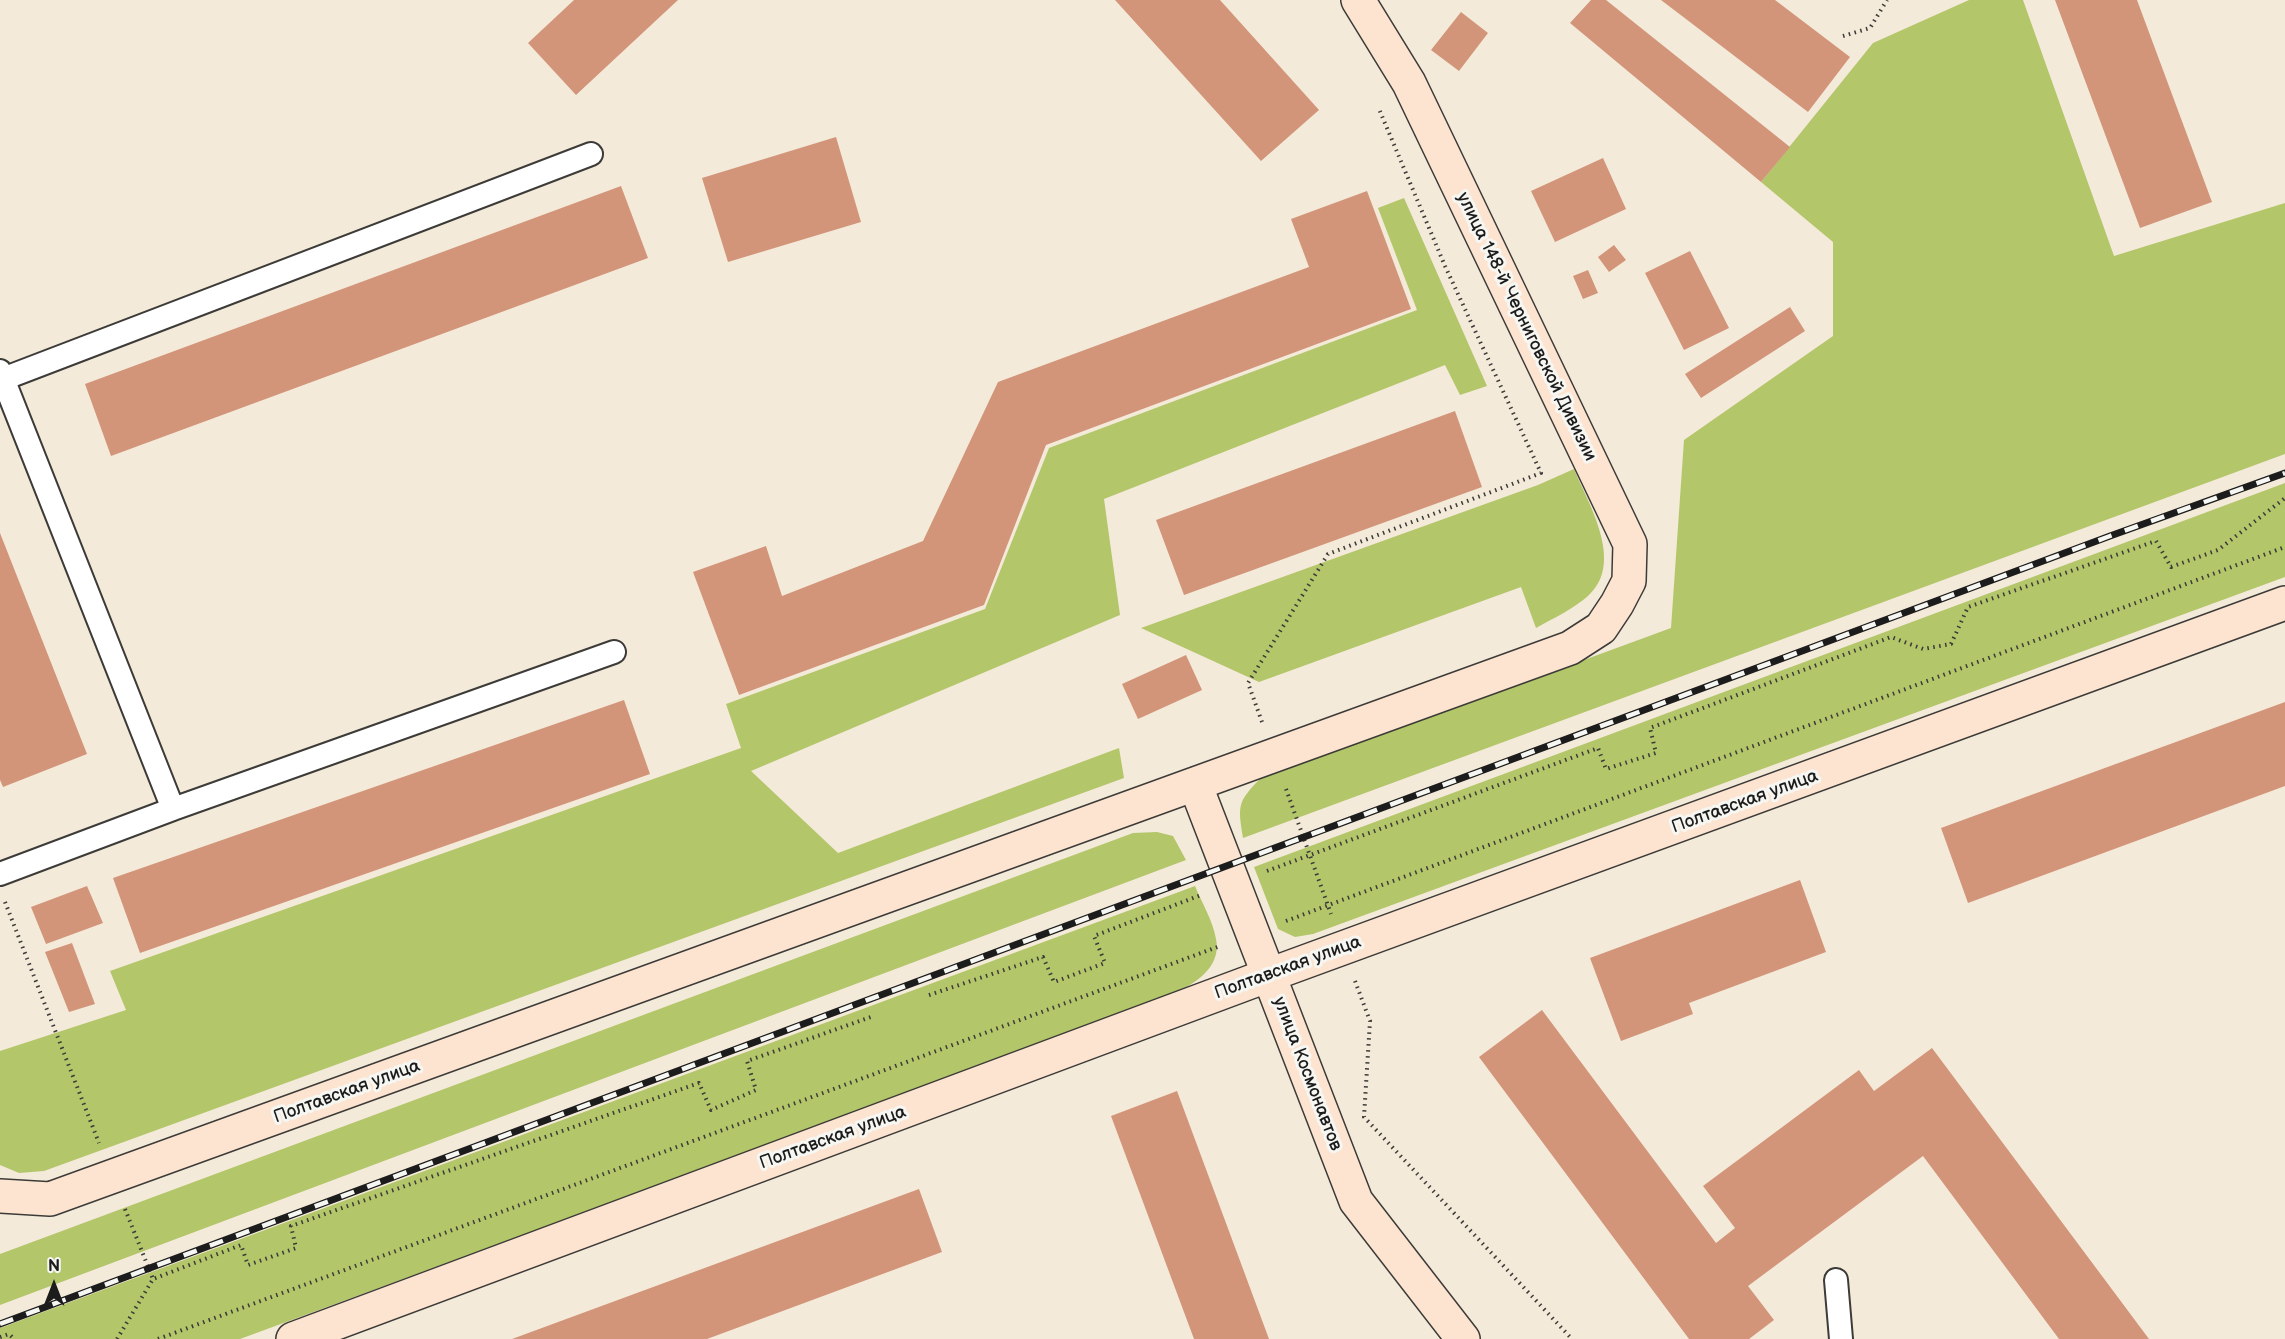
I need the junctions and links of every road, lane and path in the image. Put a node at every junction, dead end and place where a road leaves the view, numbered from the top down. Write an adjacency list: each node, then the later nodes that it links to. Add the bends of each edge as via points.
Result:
1 (1358, 0): 8 (street, улица 148-й Черниговской Дивизии, via 1409,82 1630,544 1629,581 1617,604 1601,628)
2 (1887, 0): 3 (path, via 1870,28)
3 (1843, 36)
4 (591, 154): 5 (lane)
5 (2, 375): 11 (lane)
6 (2285, 498): 13 (path, via 2218,550 2172,567 2157,541 1968,607 1951,644 1923,649 1892,638 1650,728 1656,753 1606,769 1598,748)
7 (2285, 603): 15 (street, Полтавская улица)
8 (1570, 648): 10 (street, Полтавская улица)
9 (614, 652): 11 (lane)
10 (1195, 784): 13 (street, улица Космонавтов); 18 (street, Полтавская улица)
11 (173, 809): 12 (lane)
12 (0, 874)
13 (1233, 883): 15 (street, улица Космонавтов); 16 (path, via 1094,936 1105,963 1054,982 1043,957)
14 (4, 901): 18 (path)
15 (1269, 975): 25 (street, Полтавская улица); 26 (street, улица Космонавтов, via 1356,1201)
16 (929, 995)
17 (872, 1017): 20 (path, via 747,1061 756,1090 711,1110 699,1083 291,1226 296,1248 248,1265 241,1245)
18 (112, 1177): 19 (street, Полтавская улица, via 50,1199); 20 (path)
19 (0, 1196)
20 (153, 1279): 24 (path)
21 (1836, 1280): 27 (lane)
22 (0, 1337): 23 (path, via 9,1334)
23 (14, 1339)
24 (117, 1339)
25 (293, 1339)
26 (1463, 1339)
27 (1841, 1339)

